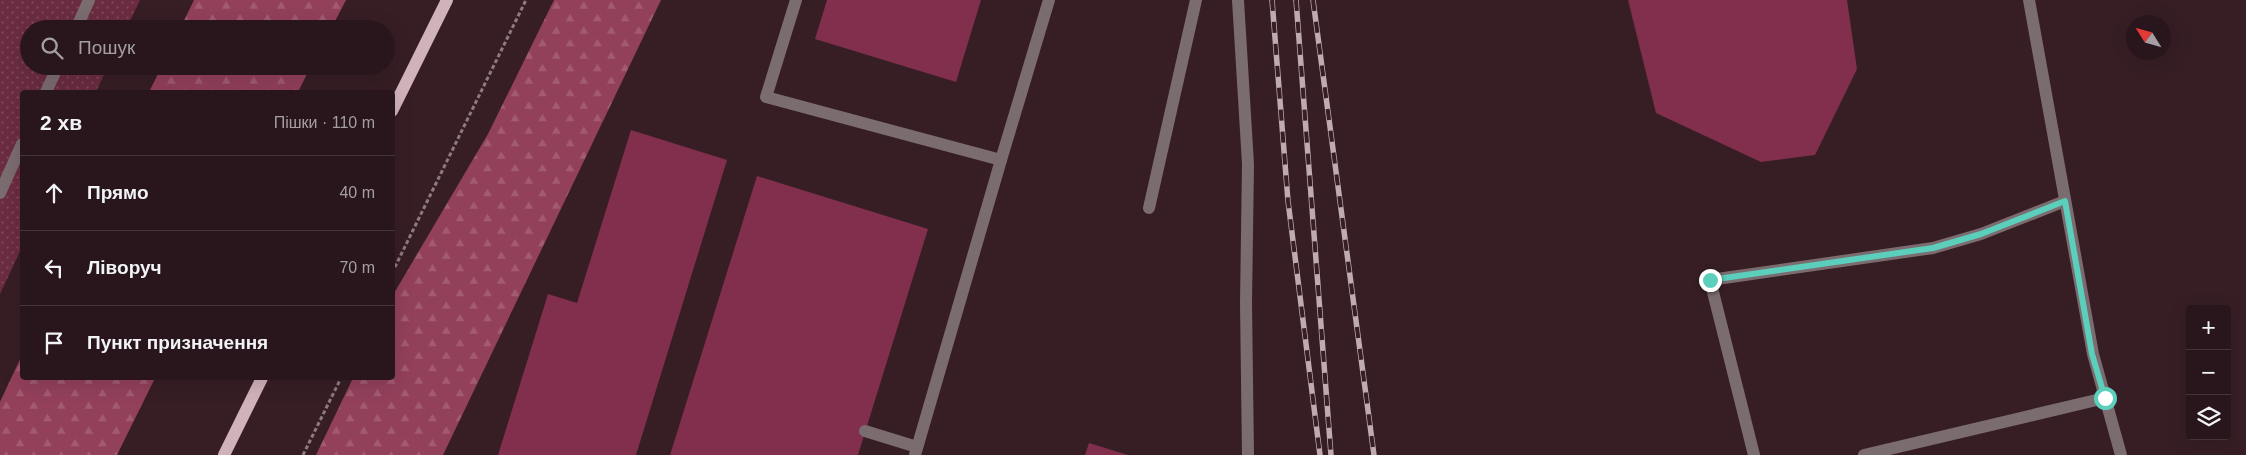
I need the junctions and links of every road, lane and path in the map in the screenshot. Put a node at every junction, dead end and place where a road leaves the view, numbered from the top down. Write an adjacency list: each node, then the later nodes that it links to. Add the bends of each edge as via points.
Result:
1 (89, 0): 9 (lane)
2 (447, 0): 12 (main road)
3 (526, 0): 18 (path)
4 (796, 0): 14 (lane, via 766,97)
5 (1049, 0): 14 (lane)
6 (1196, 0): 17 (lane)
7 (1238, 0): 26 (lane, via 1248,164)
8 (2029, 0): 16 (lane)
9 (80, 20)
10 (54, 75): 11 (lane)
11 (47, 90)
12 (395, 105)
13 (20, 148): 15 (lane)
14 (1001, 160): 23 (lane)
15 (0, 193)
16 (2065, 201): 21 (lane, via 2092,354); 27 (lane, via 1981,234 1933,248 1710,280)
17 (1148, 208)
18 (395, 267)
19 (261, 380): 24 (main road)
20 (340, 380): 25 (path)
21 (2105, 398): 28 (lane); 29 (lane)
22 (865, 430): 23 (lane)
23 (916, 451)
24 (224, 455)
25 (303, 455)
26 (1248, 455)
27 (1754, 455)
28 (1864, 455)
29 (2120, 455)

